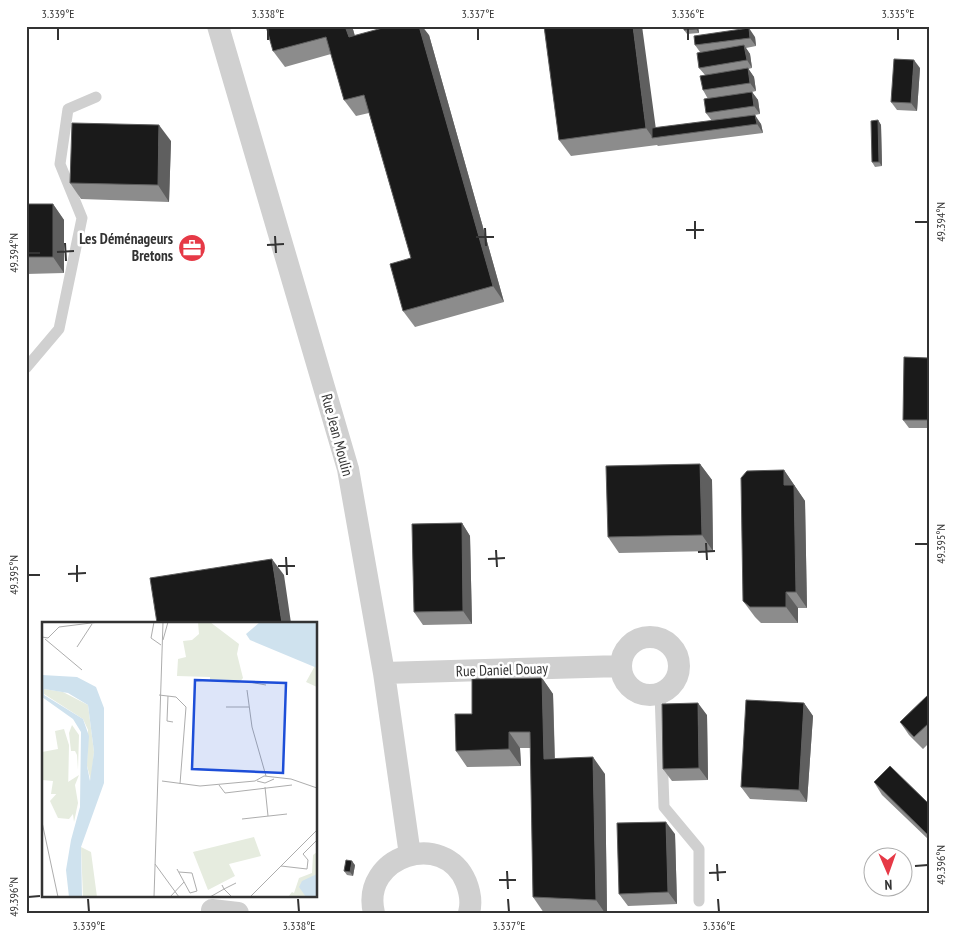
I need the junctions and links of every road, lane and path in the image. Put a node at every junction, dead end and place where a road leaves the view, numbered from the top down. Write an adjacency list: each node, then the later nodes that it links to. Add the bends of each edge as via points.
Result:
1 (218, 26): 5 (street, Rue Jean Moulin, via 348,470)
2 (96, 97): 3 (lane, via 68,109 60,164 82,218 60,329)
3 (26, 368)
4 (621, 666): 5 (street, Rue Daniel Douay); 6 (street, via 626,684 633,690 641,694); 6 (street, via 622,656 634,641 649,637 663,640 674,650 679,664 674,682)
5 (384, 673): 7 (street, Rue Jean Moulin)
6 (660, 693): 8 (lane, via 664,807 699,849)
7 (410, 854): 9 (street, via 396,860 377,880); 12 (street, via 425,853 453,865 464,877 469,891)
8 (699, 901)
9 (370, 911)
10 (226, 912): 11 (street)
11 (238, 913)
12 (469, 913)

